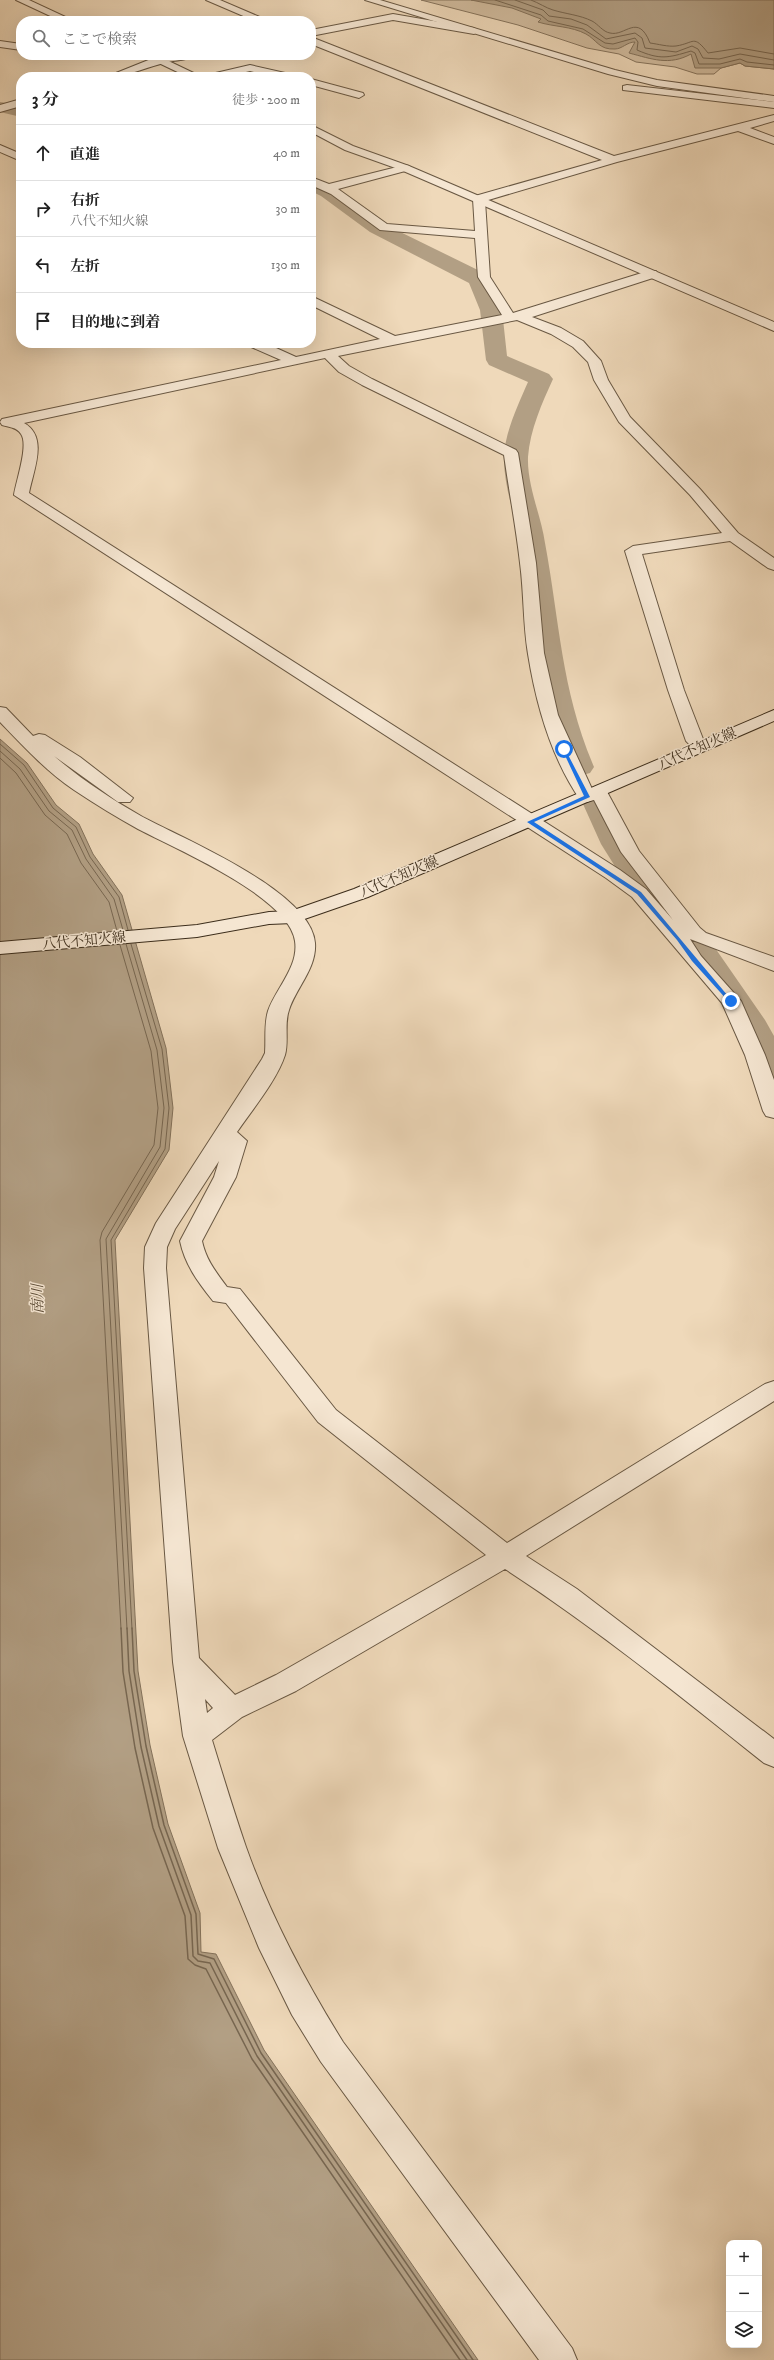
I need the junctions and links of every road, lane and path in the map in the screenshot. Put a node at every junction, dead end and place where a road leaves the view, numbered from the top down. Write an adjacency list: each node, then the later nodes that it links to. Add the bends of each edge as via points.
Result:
1 (21, 0): 4 (street)
2 (212, 0): 5 (street)
3 (370, 0): 6 (street)
4 (58, 16)
5 (252, 16)
6 (474, 31): 7 (street, via 394,17); 20 (street, via 657,83)
7 (316, 32)
8 (316, 42): 31 (street)
9 (0, 44): 10 (street)
10 (16, 46)
11 (165, 60): 12 (street)
12 (160, 61): 13 (street); 14 (street)
13 (126, 72)
14 (185, 72)
15 (233, 72): 16 (street, via 250,68)
16 (268, 72)
17 (316, 83): 19 (street)
18 (627, 88): 22 (street)
19 (359, 95)
20 (774, 99)
21 (16, 103): 23 (street)
22 (774, 105)
23 (3, 107): 24 (street)
24 (16, 108)
25 (774, 118): 26 (street)
26 (738, 127): 28 (street); 31 (street)
27 (316, 131): 32 (street, via 349,148)
28 (774, 141)
29 (0, 148): 30 (street)
30 (16, 156)
31 (613, 160): 35 (street)
32 (405, 168): 34 (street); 35 (street)
33 (316, 182): 34 (street)
34 (329, 188): 36 (street, via 384,227)
35 (479, 200): 36 (street); 37 (street)
36 (481, 235): 39 (street, via 484,277)
37 (652, 274): 39 (street); 40 (street)
38 (316, 302): 41 (street)
39 (510, 318): 41 (street); 46 (street, via 556,331 578,344 594,360 601,380 624,419 695,492)
40 (774, 327)
41 (393, 340): 43 (street)
42 (265, 348): 44 (street)
43 (329, 354): 44 (street); 51 (street, via 344,369 367,382 510,453 528,563 536,653 549,715 574,774)
44 (295, 361): 45 (street)
45 (7, 422): 52 (street, via 27,430 32,442 21,495)
46 (733, 536): 47 (street); 50 (street, via 633,551 676,690 695,741)
47 (774, 565)
48 (0, 712): 53 (street, via 52,765 92,794 148,827 248,880)
49 (774, 715): 50 (street, 八代不知火線)
50 (702, 746): 51 (street, 八代不知火線)
51 (593, 794): 52 (street, 八代不知火線); 55 (street, via 630,852 693,932 699,937)
52 (530, 822): 53 (street, 八代不知火線, via 361,893); 56 (street, via 639,893 662,919 731,1001 755,1055)
53 (281, 918): 54 (street, 八代不知火線, via 197,931); 57 (street, via 303,932 306,947 303,963 278,1011 274,1030 275,1054 261,1080)
54 (0, 948)
55 (774, 965)
56 (774, 1111)
57 (224, 1134): 59 (street, via 236,1141 225,1177 191,1241 194,1255 203,1272 221,1295 232,1296 327,1416); 60 (street, via 164,1228 156,1247 155,1268)
58 (774, 1390): 59 (street)
59 (506, 1556): 61 (street, via 286,1683); 63 (street, via 568,1596)
60 (186, 1662): 61 (street); 62 (street)
61 (232, 1709): 62 (street)
62 (197, 1736): 64 (street, via 232,1848 274,1948 303,2005 332,2052)
63 (774, 1755)
64 (560, 2360)

